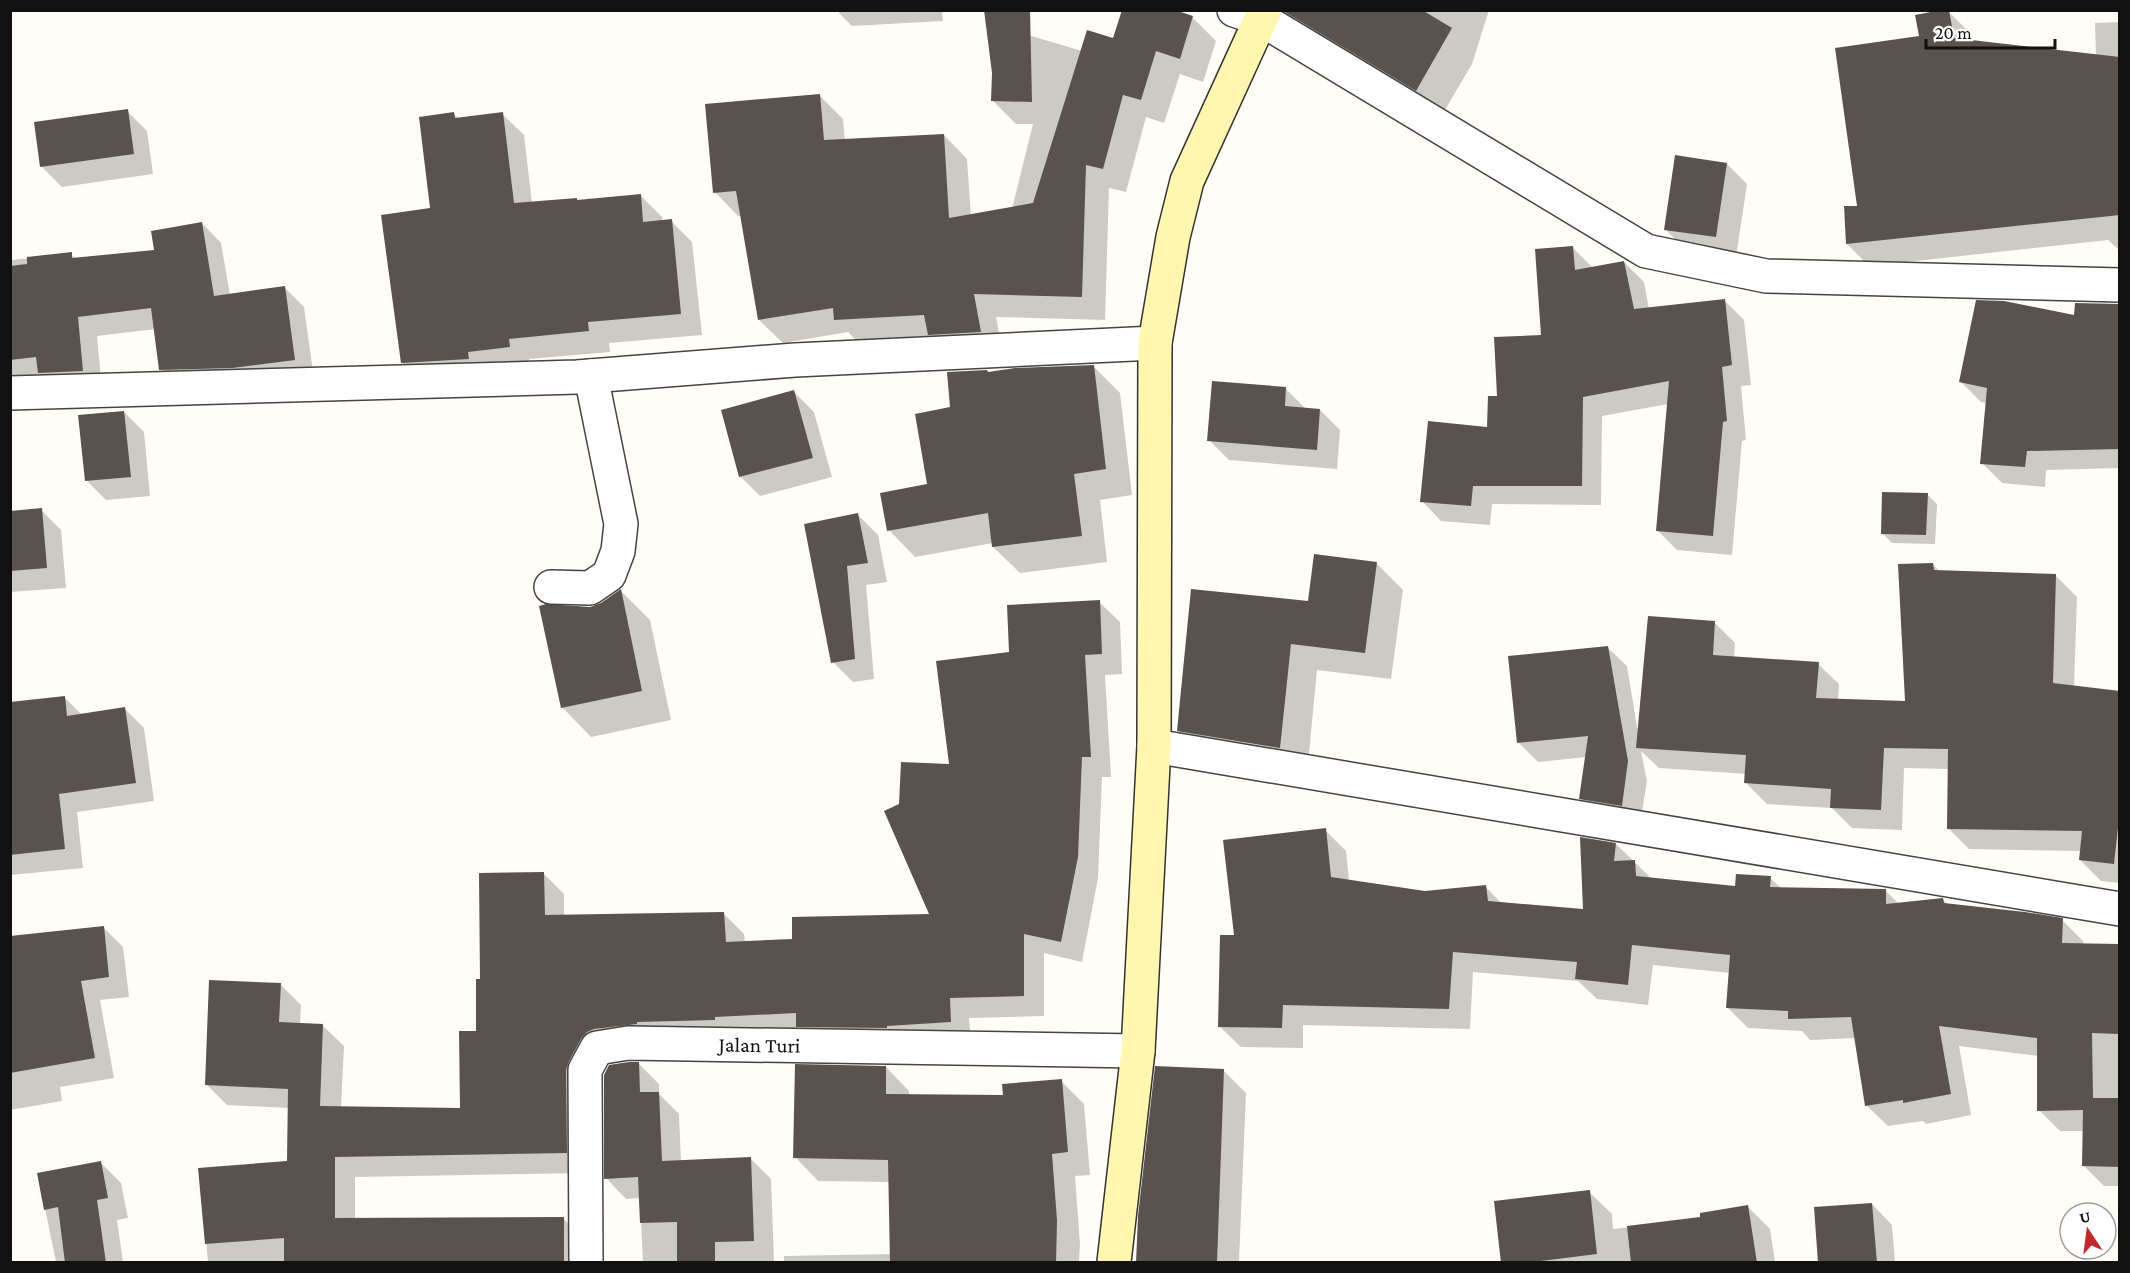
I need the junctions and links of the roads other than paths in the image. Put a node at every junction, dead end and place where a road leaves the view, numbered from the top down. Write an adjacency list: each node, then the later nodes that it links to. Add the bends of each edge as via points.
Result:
1 (1253, 13): 2 (street, via 1646,251 1766,276); 3 (street, via 1187,181)
2 (2120, 285)
3 (1155, 343): 4 (street, via 795,360); 7 (street)
4 (591, 376): 5 (street); 6 (street, via 621,524 618,551 609,575 590,588)
5 (10, 393)
6 (551, 586)
7 (1154, 746): 8 (street); 9 (street)
8 (2120, 909)
9 (1138, 1051): 10 (street, Jalan Turi, via 628,1043 597,1048 585,1070); 11 (street)
10 (586, 1263)
11 (1114, 1263)

